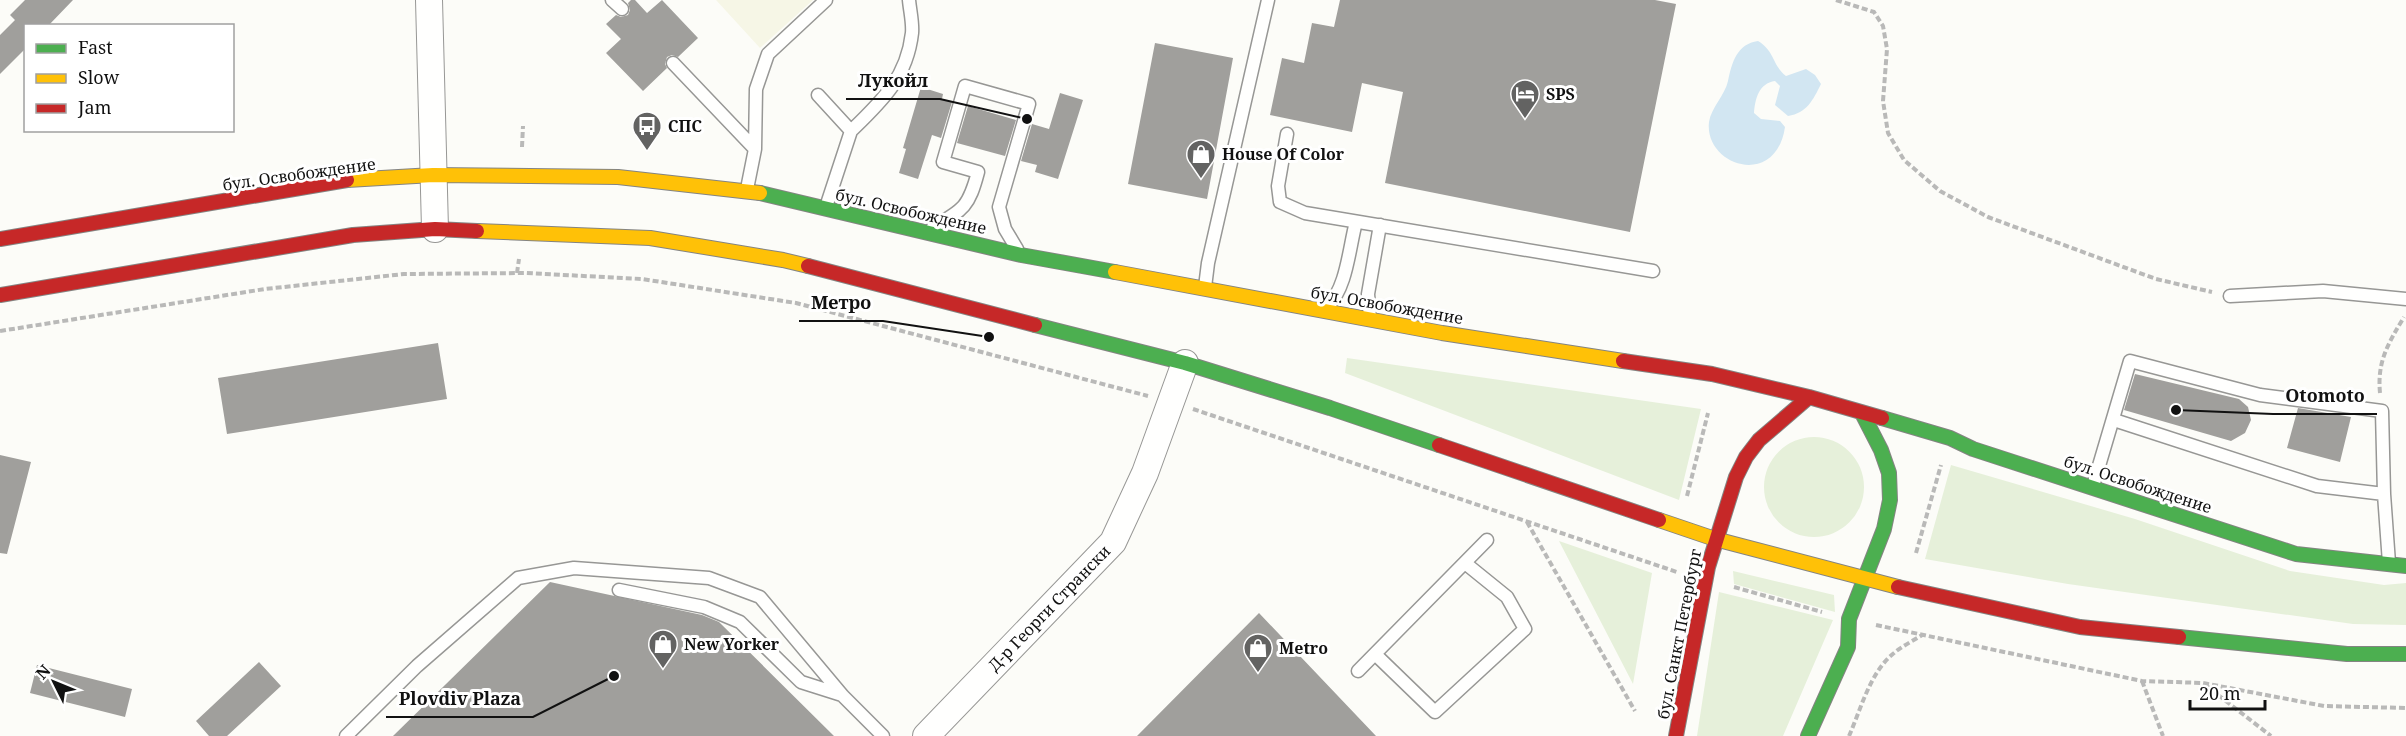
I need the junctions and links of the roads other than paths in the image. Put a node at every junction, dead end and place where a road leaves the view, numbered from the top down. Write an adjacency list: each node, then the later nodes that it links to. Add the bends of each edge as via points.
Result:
1 (429, 0): 10 (street)
2 (826, 0): 9 (lane, via 768,54 756,89)
3 (909, 0): 7 (lane, via 912,33 902,68 886,97)
4 (1268, 0): 20 (lane)
5 (672, 63): 9 (lane)
6 (818, 95): 7 (lane)
7 (851, 131): 12 (lane)
8 (1287, 134): 13 (lane, via 1278,186 1280,202 1305,213)
9 (755, 149): 11 (lane)
10 (433, 175): 11 (main road, бул. Освобождение, via 618,177); 15 (street); 17 (main road, бул. Освобождение, via 355,179)
11 (747, 190): 12 (main road, бул. Освобождение)
12 (826, 208): 16 (main road, бул. Освобождение)
13 (1356, 222): 14 (lane); 24 (lane, via 1342,285 1336,299)
14 (1380, 225): 19 (lane); 25 (lane, via 1368,294)
15 (435, 229): 21 (main road, via 353,235); 26 (main road, via 650,238 783,260)
16 (926, 231): 18 (main road, бул. Освобождение); 18 (lane, via 970,200 978,172 943,162 965,86 1029,104 999,207 1005,229)
17 (0, 239)
18 (1021, 255): 20 (main road, бул. Освобождение)
19 (1653, 271)
20 (1204, 289): 24 (main road, бул. Освобождение)
21 (0, 295)
22 (2230, 296): 23 (lane, via 2323,291)
23 (2406, 299)
24 (1324, 310): 25 (main road, бул. Освобождение)
25 (1370, 319): 27 (main road, бул. Освобождение, via 1712,374)
26 (1185, 363): 32 (main road); 45 (street, Д-р Георги Странски, via 1145,473 1113,542)
27 (1809, 397): 28 (main road, бул. Освобождение); 32 (main road, бул. Санкт Петербург, via 1762,437 1746,457)
28 (1863, 414): 30 (main road, бул. Освобождение, via 1950,438); 37 (main road, via 1889,473 1890,500)
29 (2114, 420): 30 (lane); 31 (lane, via 2317,486); 31 (lane, via 2130,361 2260,395 2382,411)
30 (2093, 488): 35 (main road, бул. Освобождение, via 2296,554)
31 (2384, 494): 35 (lane)
32 (1715, 539): 37 (main road); 46 (main road, бул. Санкт Петербург)
33 (1487, 540): 34 (lane)
34 (1465, 563): 39 (lane); 39 (lane, via 1507,597 1526,629 1434,712)
35 (2389, 564): 36 (main road, бул. Освобождение)
36 (2406, 566)
37 (1866, 578): 40 (main road, via 2080,627 2347,654); 47 (main road, via 1849,619 1848,648)
38 (619, 590): 42 (lane, via 704,607 740,622 801,682)
39 (1375, 654): 41 (lane)
40 (2406, 654)
41 (1358, 671)
42 (843, 696): 43 (lane, via 760,597 709,578 573,568 518,578 417,666); 44 (lane)
43 (346, 736)
44 (884, 736)
45 (926, 736)
46 (1676, 736)
47 (1808, 736)

